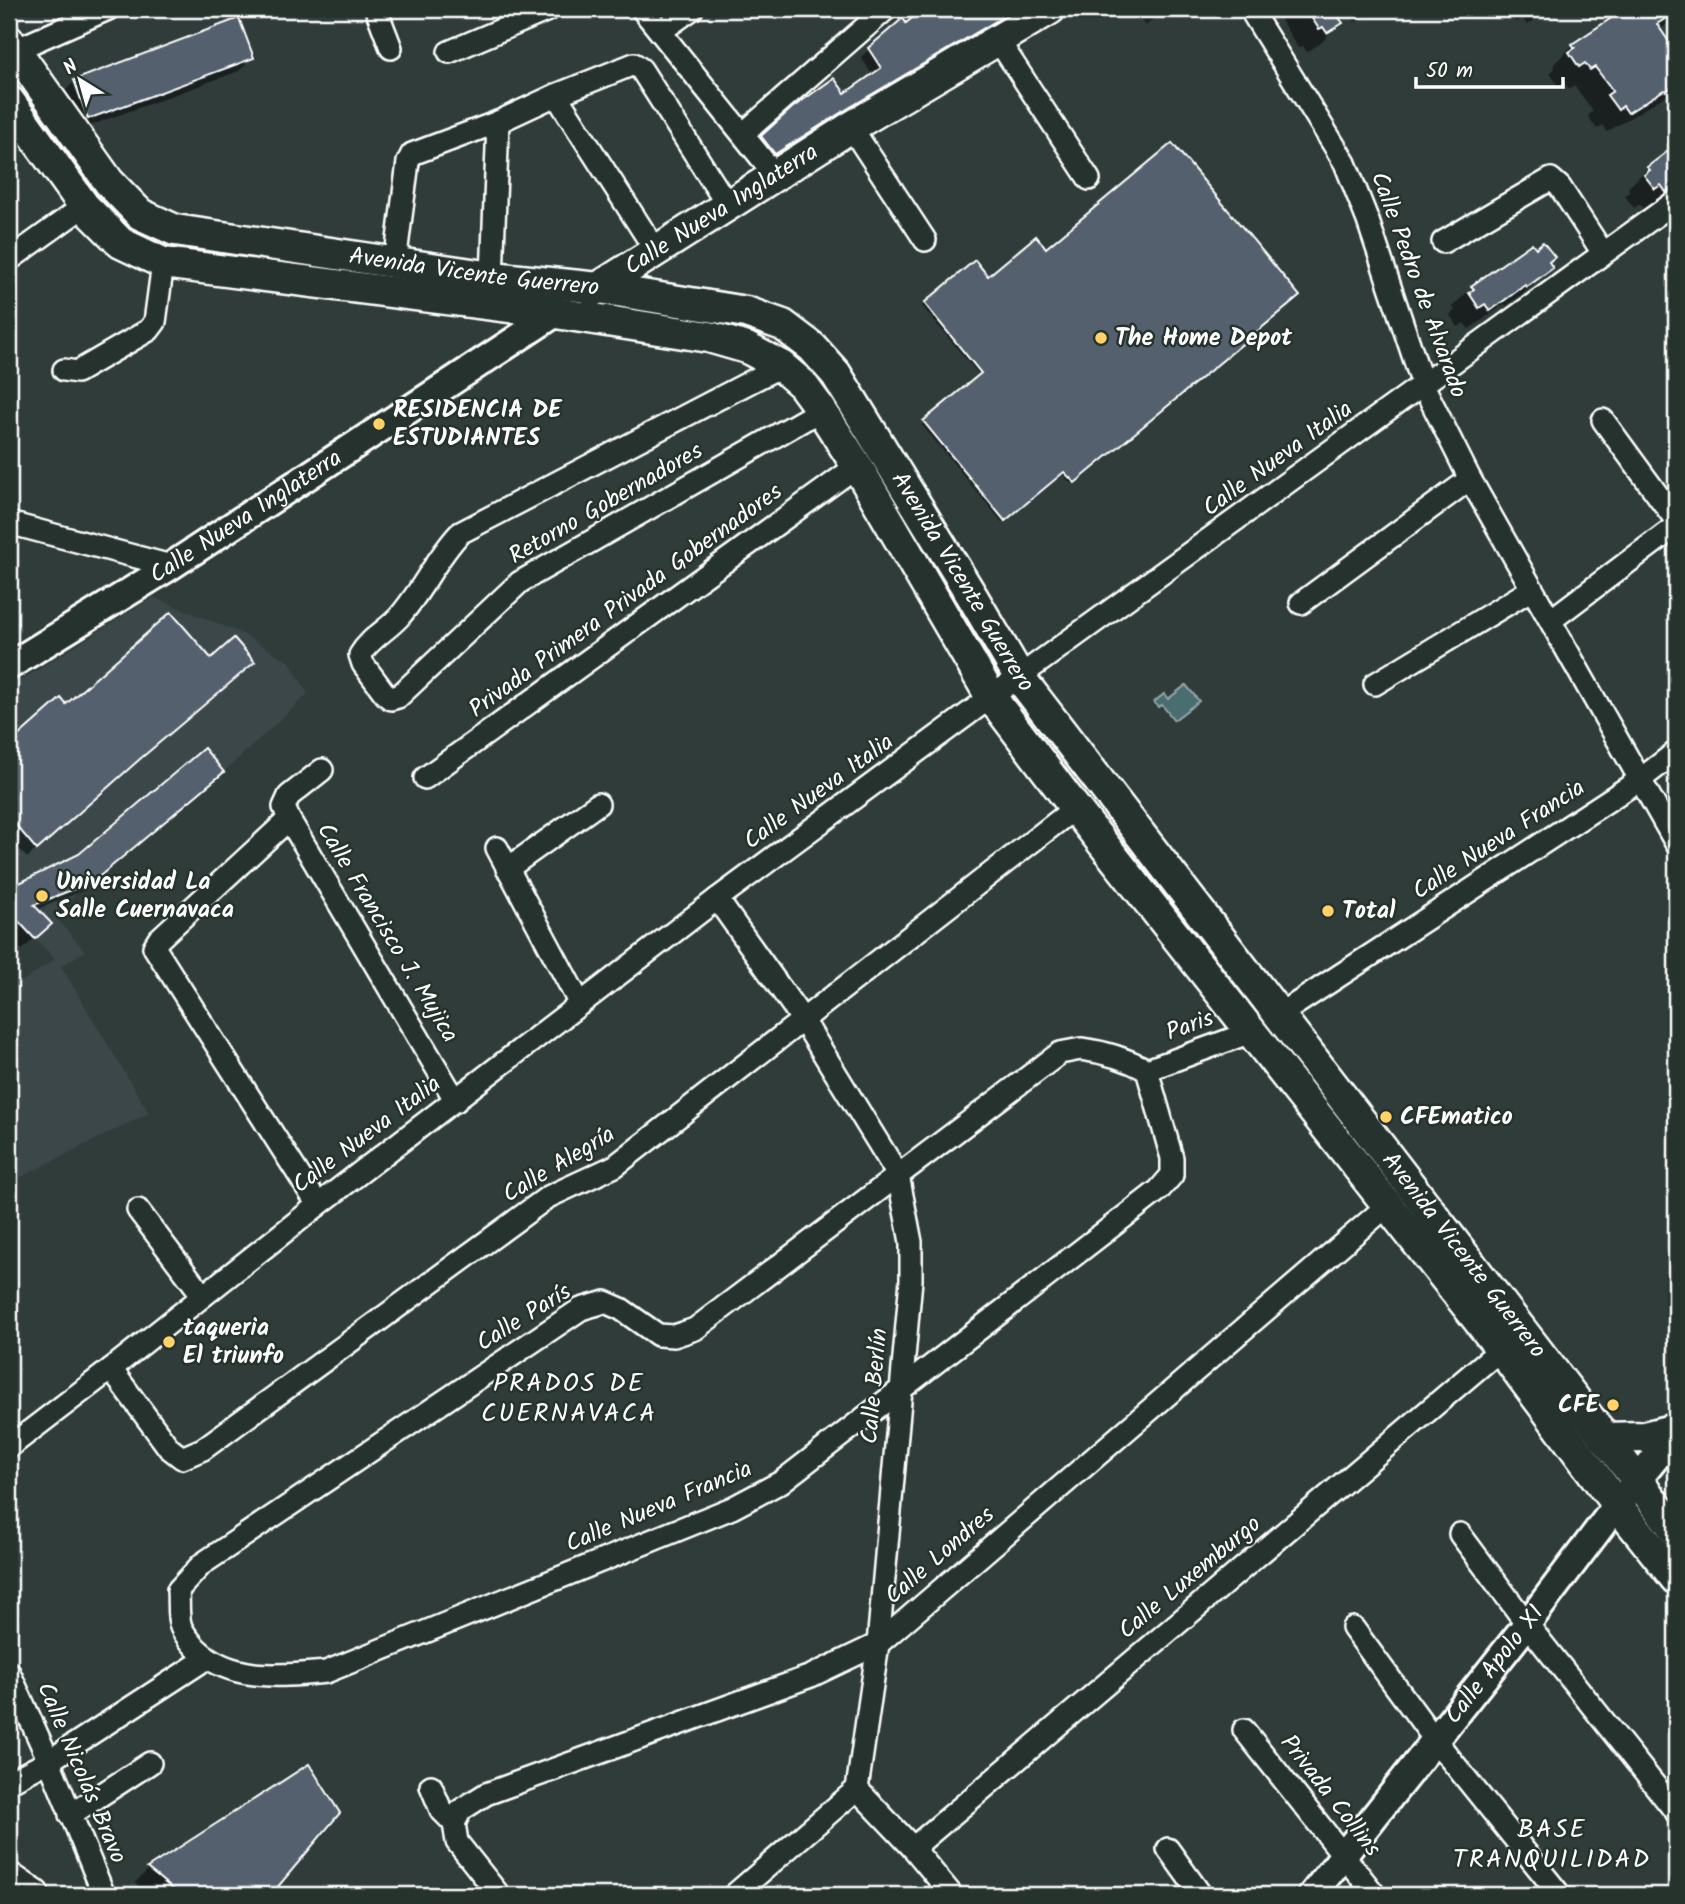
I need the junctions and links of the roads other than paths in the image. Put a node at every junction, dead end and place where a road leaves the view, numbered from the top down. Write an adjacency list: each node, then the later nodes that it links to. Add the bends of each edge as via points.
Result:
1 (108, 9): 11 (street)
2 (376, 9): 12 (street)
3 (551, 9): 13 (street)
4 (642, 9): 9 (street)
5 (692, 9): 9 (street)
6 (886, 9): 18 (street)
7 (1050, 9): 10 (main road, Calle Nueva Inglaterra)
8 (1250, 9): 36 (street, Calle Pedro de Alvarado, via 1345,163)
9 (662, 31): 18 (street)
10 (998, 40): 17 (main road, Calle Nueva Inglaterra); 20 (street)
11 (11, 48): 30 (main road, Avenida Vicente Guerrero, via 109,182 140,214 175,230)
12 (391, 48)
13 (449, 52)
14 (556, 95): 16 (street); 23 (street, via 634,64); 26 (street)
15 (9, 101): 22 (main road, Avenida Vicente Guerrero)
16 (498, 122): 30 (street, via 412,154); 31 (street)
17 (851, 127): 19 (main road, Calle Nueva Inglaterra); 24 (street)
18 (743, 134): 19 (street)
19 (775, 175): 23 (main road, Calle Nueva Inglaterra)
20 (1090, 179)
21 (1676, 201): 27 (street, Calle Nueva Italia)
22 (84, 206): 28 (street); 29 (main road, Avenida Vicente Guerrero, via 121,243)
23 (728, 206): 26 (main road, Calle Nueva Inglaterra)
24 (925, 240)
25 (1443, 242): 27 (street, via 1551,179)
26 (656, 251): 32 (main road, Calle Nueva Inglaterra)
27 (1604, 253): 36 (street, Calle Nueva Italia)
28 (9, 260)
29 (163, 262): 33 (main road, Avenida Vicente Guerrero); 35 (street, via 155,322 149,330 77,372)
30 (395, 263): 31 (main road, Avenida Vicente Guerrero)
31 (492, 277): 32 (main road, Avenida Vicente Guerrero)
32 (598, 288): 33 (main road, Calle Nueva Inglaterra); 49 (main road, Avenida Vicente Guerrero, via 746,312 783,325 812,346 836,374)
33 (556, 313): 34 (main road, Avenida Vicente Guerrero, via 709,337 747,348); 44 (street, Calle Nueva Inglaterra)
34 (781, 366): 37 (main road, Avenida Vicente Guerrero); 37 (street, Retorno Gobernadores, via 460,533 398,618 360,655 386,695 391,699 398,696 520,582)
35 (64, 370)
36 (1423, 386): 40 (street, Calle Pedro de Alvarado); 49 (street, Calle Nueva Italia)
37 (821, 410): 39 (main road, Avenida Vicente Guerrero)
38 (1603, 420): 41 (street)
39 (857, 466): 51 (main road, Avenida Vicente Guerrero); 54 (street, Privada Primera Privada Gobernadores)
40 (1469, 479): 45 (street, Calle Pedro de Alvarado); 46 (street)
41 (1676, 520)
42 (9, 523): 44 (street)
43 (1676, 526): 47 (street)
44 (171, 566): 48 (street, Calle Nueva Inglaterra)
45 (1532, 589): 47 (street, Calle Pedro de Alvarado); 50 (street)
46 (1301, 603)
47 (1550, 620): 55 (street, Calle Pedro de Alvarado)
48 (9, 666)
49 (1020, 678): 51 (street, Calle Nueva Italia); 64 (main road, Avenida Vicente Guerrero)
50 (1375, 684)
51 (991, 697): 57 (main road, Avenida Vicente Guerrero); 62 (street, Calle Nueva Italia)
52 (1676, 752): 55 (street, Calle Nueva Francia)
53 (322, 770): 58 (street, via 289,796 284,807)
54 (425, 778)
55 (1641, 779): 59 (street, Calle Pedro de Alvarado); 64 (street, Calle Nueva Francia)
56 (598, 804): 61 (street)
57 (1075, 808): 65 (street, Calle Alegría); 66 (main road, Avenida Vicente Guerrero)
58 (289, 819): 68 (street, Calle Francisco J. Mujica); 70 (street, Calle Francisco J. Mujica, via 154,947)
59 (1676, 843)
60 (497, 848): 61 (street)
61 (507, 869): 63 (street)
62 (717, 899): 63 (street, Calle Nueva Italia); 65 (street, Calle Berlín)
63 (580, 1004): 68 (street, Calle Nueva Italia)
64 (1279, 1014): 78 (main road, Avenida Vicente Guerrero)
65 (803, 1020): 69 (street, Calle Berlín); 75 (street, Calle Alegría, via 615,1166 548,1197 203,1449 182,1458 169,1448)
66 (1251, 1032): 67 (street, Paris); 71 (main road, Avenida Vicente Guerrero)
67 (1147, 1070): 69 (street, Calle París, via 1104,1052 1081,1049 1060,1053); 76 (street, Calle Nueva Francia, via 1172,1158 1172,1175 1159,1190)
68 (456, 1101): 70 (street, Calle Nueva Italia)
69 (898, 1175): 76 (street, Calle Berlín, via 911,1242); 88 (street, Calle París, via 695,1329 674,1336 658,1335 605,1302 581,1309 202,1564 178,1590 180,1625)
70 (318, 1205): 73 (street, Calle Nueva Italia)
71 (1388, 1205): 74 (main road, Avenida Vicente Guerrero); 87 (street, Calle Londres)
72 (138, 1210): 73 (street)
73 (203, 1296): 75 (street, Calle Nueva Italia)
74 (1501, 1349): 81 (main road, Avenida Vicente Guerrero); 100 (street, Calle Luxemburgo)
75 (111, 1369): 79 (street, Calle Nueva Italia)
76 (901, 1391): 87 (street, Calle Berlín); 88 (street, Calle Nueva Francia, via 781,1482 732,1508 326,1672 277,1676 237,1672)
77 (1676, 1431): 78 (main road); 80 (street, Calle Apolo XI)
78 (1604, 1438): 80 (main road, Avenida Vicente Guerrero)
79 (9, 1447)
80 (1637, 1481): 81 (street, Calle Apolo XI); 82 (main road, Avenida Vicente Guerrero)
81 (1617, 1505): 84 (main road, Avenida Vicente Guerrero); 85 (street, Calle Apolo XI)
82 (1676, 1531)
83 (1460, 1534): 85 (street)
84 (1676, 1579)
85 (1527, 1624): 91 (street, Calle Apolo XI); 97 (street)
86 (1353, 1628): 91 (street)
87 (878, 1644): 96 (street, Calle Berlín); 99 (street, Calle Londres, via 811,1676 486,1794 461,1810)
88 (207, 1658): 92 (street)
89 (9, 1671): 92 (street, Calle Nicolás Bravo)
90 (1244, 1730): 102 (street, Privada Collins)
91 (1435, 1740): 102 (street, Calle Apolo XI); 112 (street)
92 (49, 1760): 94 (street); 98 (street, Calle Nicolás Bravo)
93 (150, 1763): 98 (street)
94 (9, 1782)
95 (432, 1786): 99 (street, via 441,1810)
96 (857, 1789): 100 (street); 107 (street)
97 (1676, 1812)
98 (70, 1815): 105 (street, Calle Nicolás Bravo)
99 (454, 1823): 106 (street, via 457,1842)
100 (913, 1848): 108 (street)
101 (1168, 1849): 109 (street)
102 (1343, 1855): 110 (street, Calle Apolo XI); 111 (street, Privada Collins)
103 (9, 1878): 104 (main road)
104 (34, 1895)
105 (104, 1895)
106 (499, 1895)
107 (734, 1895)
108 (952, 1895)
109 (1201, 1895)
110 (1312, 1895)
111 (1375, 1895)
112 (1560, 1895)

